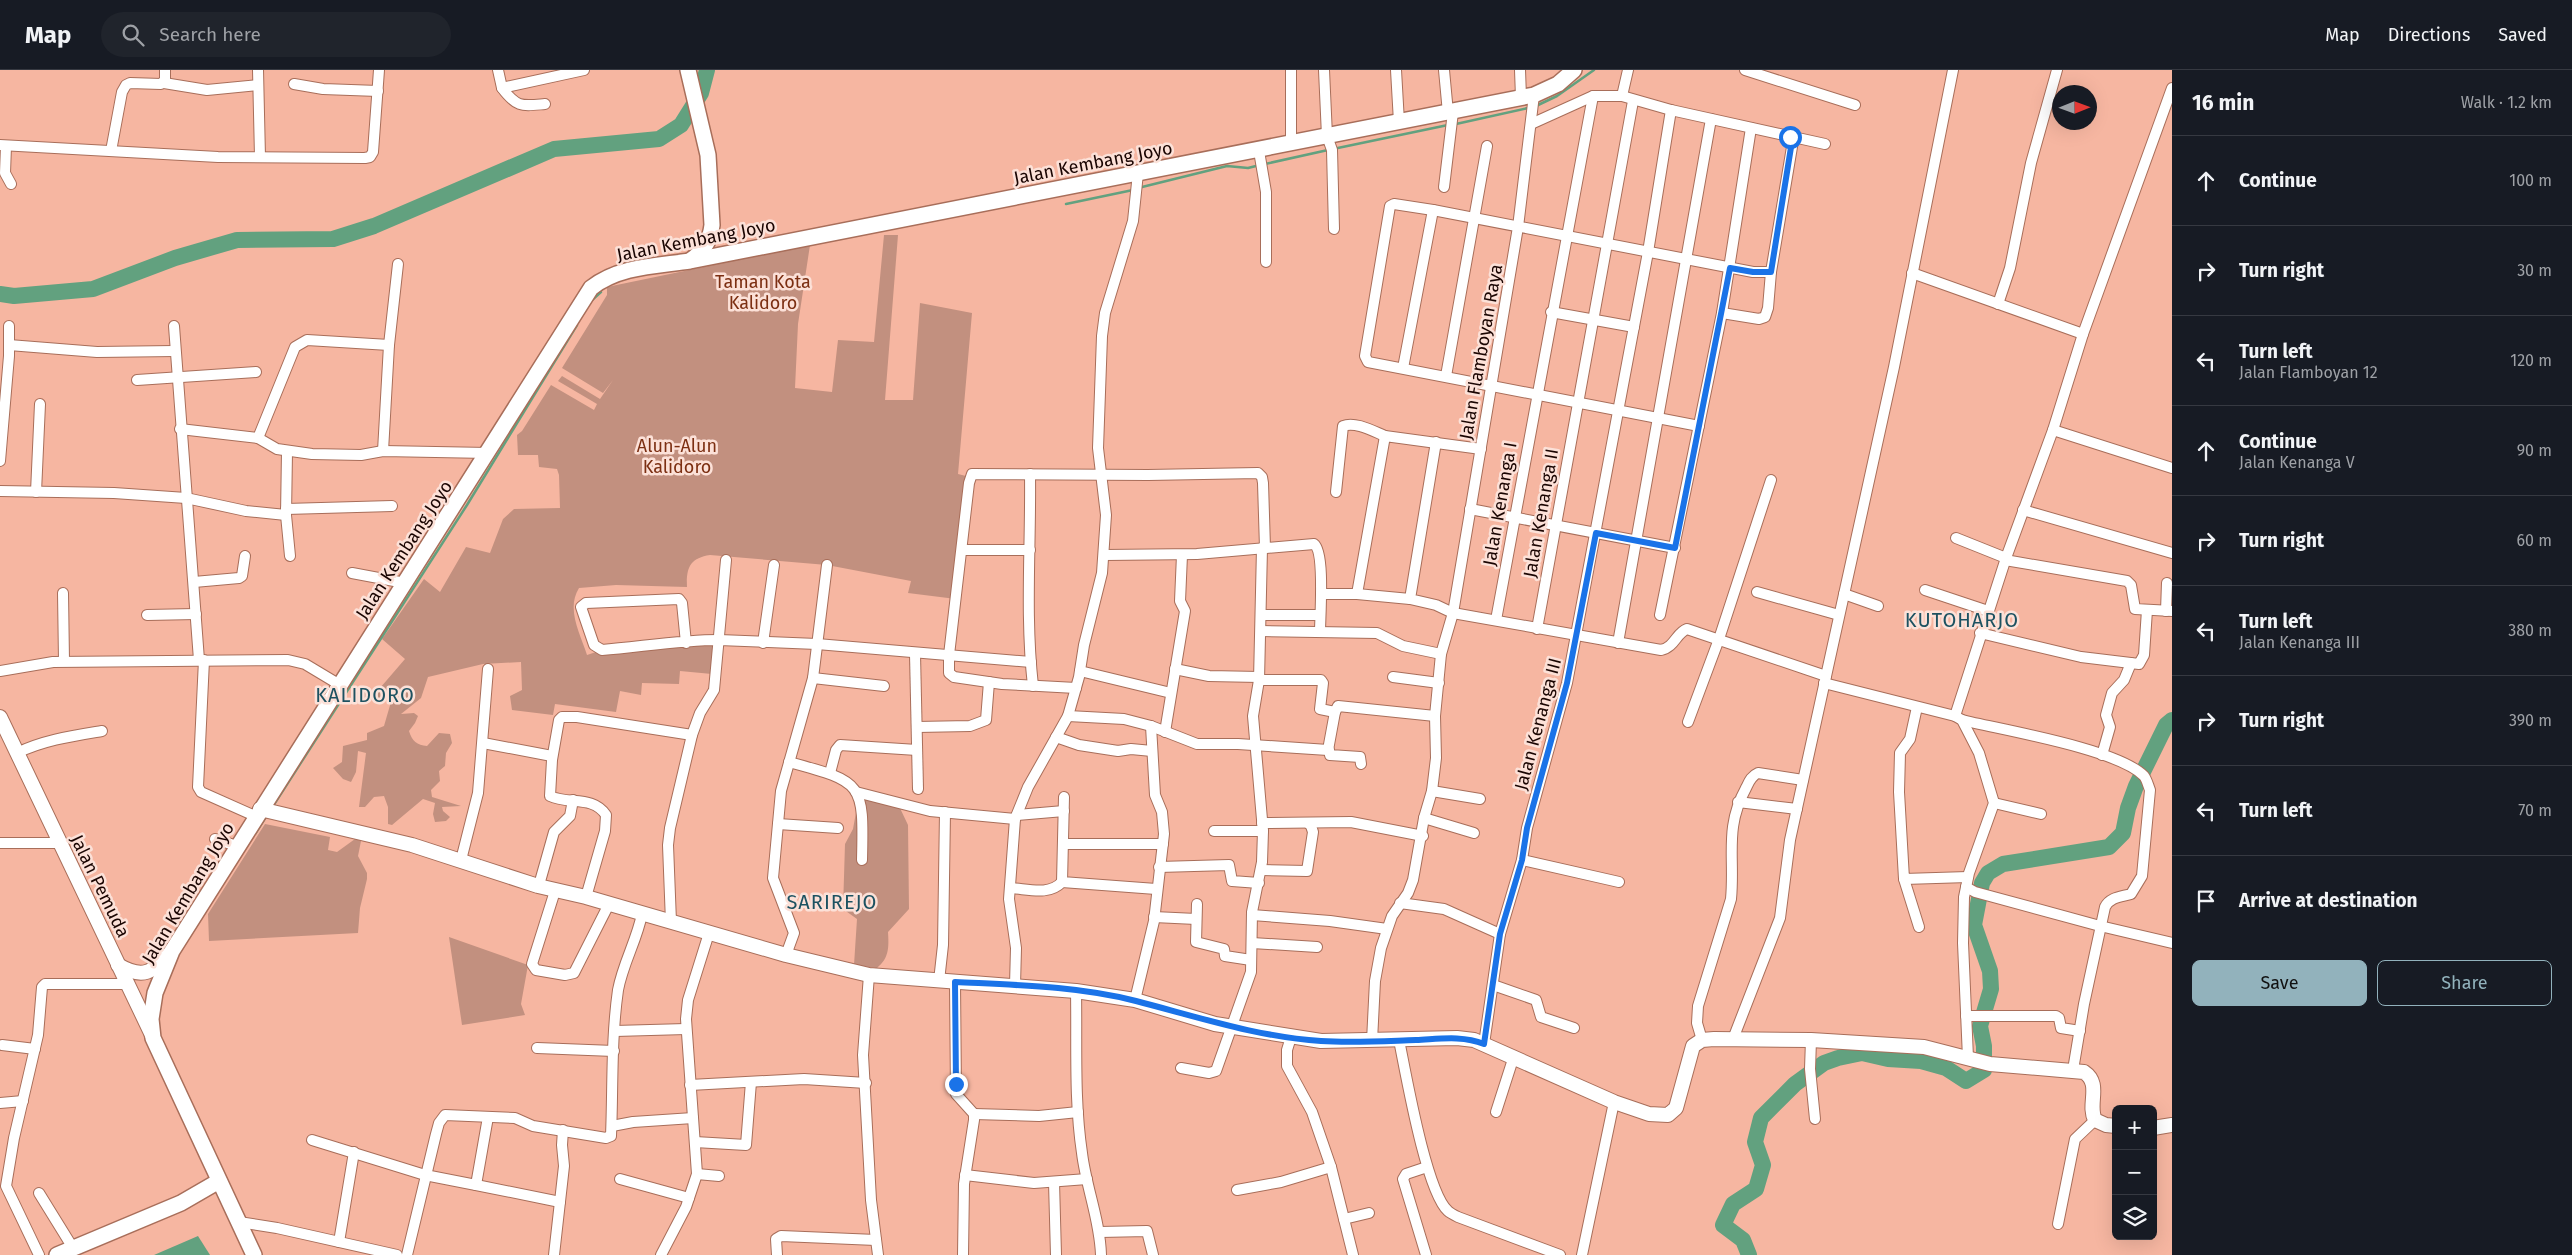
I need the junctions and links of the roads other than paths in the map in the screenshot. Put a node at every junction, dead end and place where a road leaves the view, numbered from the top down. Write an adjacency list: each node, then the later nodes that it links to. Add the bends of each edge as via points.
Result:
1 (165, 70): 17 (street)
2 (258, 70): 19 (street)
3 (379, 70): 22 (street)
4 (498, 70): 20 (street)
5 (584, 70): 20 (street)
6 (688, 70): 49 (main road, via 708,155)
7 (1291, 70): 37 (street)
8 (1324, 70): 35 (street)
9 (1396, 70): 32 (street)
10 (1444, 70): 30 (street)
11 (1520, 70): 23 (street, Jalan Flamboyan Raya)
12 (1574, 70): 23 (main road, Jalan Kembang Joyo, via 1558,84)
13 (1628, 70): 25 (street)
14 (1744, 70): 28 (street)
15 (1953, 70): 62 (street)
16 (2057, 70): 63 (street, via 2031,163 2010,268)
17 (164, 83): 19 (street, via 207,90); 41 (street, via 126,85)
18 (294, 84): 22 (street, via 323,89)
19 (258, 85): 43 (street)
20 (502, 88): 27 (street, via 522,106)
21 (2172, 88): 70 (street)
22 (378, 91): 43 (street, via 374,152 370,157)
23 (1528, 96): 30 (main road, Jalan Kembang Joyo); 33 (street, Jalan Flamboyan Raya)
24 (1593, 96): 25 (street); 33 (street); 52 (street, Jalan Kenanga I)
25 (1622, 96): 26 (street)
26 (1633, 101): 29 (street); 53 (street, Jalan Kenanga II)
27 (545, 104)
28 (1855, 105)
29 (1671, 110): 31 (street); 55 (street, Jalan Kenanga III)
30 (1451, 113): 32 (main road, Jalan Kembang Joyo); 46 (street)
31 (1711, 119): 34 (street); 56 (street)
32 (1399, 122): 35 (main road, Jalan Kembang Joyo)
33 (1532, 124): 50 (street, Jalan Flamboyan Raya)
34 (1751, 128): 36 (street); 60 (street)
35 (1328, 136): 37 (main road, Jalan Kembang Joyo); 51 (street, via 1332,150)
36 (1790, 137): 38 (street); 61 (street, via 1792,141)
37 (1290, 144): 42 (main road, Jalan Kembang Joyo)
38 (1825, 144)
39 (3, 146): 41 (street); 45 (street, via 5,172)
40 (1487, 146): 48 (street)
41 (111, 151): 43 (street)
42 (1259, 151): 44 (main road, Jalan Kembang Joyo); 58 (street, via 1266,192)
43 (260, 158)
44 (1138, 173): 54 (main road, Jalan Kembang Joyo); 98 (street, via 1133,221 1103,328 1098,448)
45 (11, 184)
46 (1444, 187)
47 (1433, 210): 48 (street); 74 (street); 74 (street, via 1390,206 1365,356 1368,362)
48 (1475, 218): 50 (street); 76 (street)
49 (712, 225): 54 (main road, via 722,244); 57 (main road, via 706,246)
50 (1518, 227): 52 (street); 79 (street, Jalan Flamboyan Raya)
51 (1334, 229)
52 (1566, 236): 53 (street); 64 (street, Jalan Kenanga I)
53 (1607, 244): 55 (street); 66 (street, Jalan Kenanga II)
54 (745, 249): 57 (main road, Jalan Kembang Joyo)
55 (1648, 252): 56 (street); 69 (street, Jalan Kenanga III)
56 (1688, 260): 60 (street); 84 (street)
57 (690, 261): 94 (main road, Jalan Kembang Joyo, via 613,274 591,288)
58 (1266, 262)
59 (398, 264): 71 (street)
60 (1730, 268): 61 (street); 65 (street)
61 (1771, 272): 65 (street, via 1768,308 1764,317 1758,319)
62 (1912, 273): 63 (street); 135 (street)
63 (1998, 304): 70 (street)
64 (1551, 312): 66 (street); 80 (street, Jalan Kenanga I)
65 (1722, 312): 85 (street)
66 (1593, 320): 69 (street); 81 (street, Jalan Kenanga II)
67 (9, 326): 72 (street)
68 (174, 326): 73 (street)
69 (1634, 327): 83 (street, Jalan Kenanga III)
70 (2083, 334): 87 (street)
71 (389, 344): 89 (street, via 307,340 299,343); 92 (street)
72 (9, 345): 73 (street, via 97,352); 95 (street)
73 (175, 351): 77 (street)
74 (1403, 368): 76 (street)
75 (256, 372): 77 (street)
76 (1446, 376): 79 (street)
77 (177, 379): 78 (street); 86 (street)
78 (137, 380)
79 (1492, 385): 80 (street); 91 (street, Jalan Flamboyan Raya)
80 (1537, 394): 81 (street); 108 (street, Jalan Kenanga I)
81 (1578, 402): 83 (street); 109 (street, Jalan Kenanga II)
82 (40, 404): 101 (street)
83 (1619, 410): 84 (street); 110 (street, Jalan Kenanga III)
84 (1659, 418): 85 (street); 112 (street)
85 (1699, 426): 114 (street)
86 (180, 429): 89 (street); 103 (street)
87 (2053, 430): 96 (street); 106 (street)
88 (1385, 436): 90 (street); 102 (street, via 1368,428 1343,426); 134 (street)
89 (258, 438): 93 (street)
90 (1436, 442): 91 (street); 136 (street)
91 (1481, 449): 105 (street, Jalan Flamboyan Raya)
92 (383, 451): 93 (street, via 361,454); 94 (street)
93 (287, 452): 107 (street)
94 (488, 453): 128 (main road, Jalan Kembang Joyo)
95 (0, 461)
96 (2172, 468)
97 (1030, 474): 98 (street); 115 (street, via 972,474); 116 (street)
98 (1101, 474): 113 (street, via 1261,474); 118 (street, via 1106,515)
99 (1771, 480): 154 (street)
100 (0, 491): 101 (street)
101 (36, 492): 103 (street)
102 (1336, 492)
103 (186, 498): 107 (street, via 246,511); 127 (street)
104 (392, 506): 107 (street)
105 (1470, 509): 108 (street); 141 (street, Jalan Flamboyan Raya)
106 (2023, 510): 117 (street); 122 (street)
107 (286, 512): 121 (street)
108 (1514, 518): 109 (street); 148 (street, Jalan Kenanga I)
109 (1556, 525): 110 (street); 149 (street, Jalan Kenanga II)
110 (1596, 533): 112 (street); 153 (street, Jalan Kenanga III)
111 (1956, 538): 122 (street)
112 (1636, 540): 114 (street); 158 (street)
113 (1264, 548): 119 (street); 133 (street, via 1317,546); 144 (street)
114 (1675, 548): 146 (street)
115 (963, 550): 116 (street); 162 (street)
116 (1030, 550): 165 (street, via 1027,609)
117 (2172, 553)
118 (1105, 555): 119 (street); 170 (street)
119 (1182, 555): 168 (street, via 1180,601 1185,611)
120 (245, 556): 127 (street, via 239,578)
121 (290, 556)
122 (2005, 559): 138 (street, via 2127,581 2131,585 2135,608); 139 (street)
123 (726, 560): 155 (street)
124 (774, 565): 157 (street)
125 (827, 565): 159 (street)
126 (352, 573): 128 (street)
127 (194, 582): 142 (street)
128 (405, 583): 177 (main road, Jalan Kembang Joyo)
129 (2166, 583): 140 (street)
130 (1925, 590): 139 (street)
131 (1757, 592): 147 (street)
132 (63, 593): 164 (street)
133 (1321, 594): 134 (street); 145 (street)
134 (1357, 594): 136 (street)
135 (1844, 594): 137 (street); 147 (street)
136 (1410, 598): 141 (street)
137 (1878, 606)
138 (2147, 610): 140 (street); 166 (street, via 2144,655 2139,664)
139 (1988, 611): 152 (street)
140 (2169, 611)
141 (1453, 613): 148 (street); 161 (street, Jalan Flamboyan Raya)
142 (196, 614): 143 (street); 163 (street)
143 (147, 615)
144 (1261, 615): 145 (street); 150 (street)
145 (1320, 615): 151 (street)
146 (1660, 615)
147 (1839, 615): 174 (street)
148 (1496, 620): 149 (street)
149 (1537, 629): 153 (street)
150 (1261, 631): 151 (street); 173 (street)
151 (1320, 632): 161 (street, via 1377,633 1404,646)
152 (1980, 633): 166 (street, via 2054,652); 187 (street)
153 (1576, 637): 158 (street); 237 (street, Jalan Kenanga III, via 1567,683 1527,828)
154 (1719, 639): 158 (street, via 1687,629 1682,630 1666,649); 174 (street); 188 (street)
155 (719, 640): 156 (street); 157 (street); 193 (street, via 714,690)
156 (686, 643): 156 (street, via 679,599 586,604 581,608 598,650)
157 (763, 643): 159 (street)
158 (1618, 643)
159 (817, 644): 160 (street); 172 (street)
160 (915, 654): 162 (street); 190 (street)
161 (1441, 654): 176 (street, Jalan Flamboyan Raya)
162 (949, 655): 165 (street); 175 (street, via 949,673)
163 (201, 660): 164 (street); 177 (street, via 296,661); 216 (street, via 198,787 201,792)
164 (64, 661): 169 (street)
165 (1031, 662): 179 (street)
166 (2132, 663): 201 (street, via 2124,680 2112,693 2106,715 2110,727)
167 (488, 669): 195 (street)
168 (1176, 669): 173 (street, via 1209,676); 181 (street)
169 (0, 671)
170 (1080, 671): 180 (street); 181 (street)
171 (1394, 677): 176 (street)
172 (814, 678): 178 (street); 203 (street)
173 (1259, 678): 183 (street, via 1321,680 1320,709); 196 (street, via 1253,716)
174 (1825, 679): 182 (street); 206 (street)
175 (989, 682): 179 (street); 190 (street, via 986,720 970,726)
176 (1439, 683): 185 (street, Jalan Flamboyan Raya)
177 (340, 685): 216 (main road, Jalan Kembang Joyo)
178 (884, 686)
179 (1033, 686): 180 (street)
180 (1076, 688): 184 (street)
181 (1171, 693): 192 (street)
182 (1918, 708): 187 (street); 240 (street, via 1910,740 1900,753 1898,792)
183 (1335, 712): 185 (street, via 1338,706 1343,705); 199 (street)
184 (1068, 716): 189 (street, via 1124,719); 194 (street)
185 (1435, 716): 208 (street, Jalan Flamboyan Raya, via 1436,758)
186 (0, 717): 200 (street, Jalan Pemuda)
187 (1958, 718): 201 (street); 214 (street, via 1979,753)
188 (1688, 722)
189 (1152, 726): 192 (street); 198 (street)
190 (917, 727): 197 (street)
191 (102, 731): 200 (street, via 53,740)
192 (1165, 732): 196 (street, via 1197,744)
193 (692, 735): 202 (street, via 562,717); 257 (street, via 668,838)
194 (1056, 737): 198 (street, via 1079,745 1118,751); 220 (street, via 1028,786)
195 (483, 743): 202 (street); 235 (street, via 478,793)
196 (1255, 746): 199 (street); 224 (street)
197 (917, 750): 205 (street, via 840,745); 207 (street)
198 (1152, 750): 233 (street, via 1156,795 1164,822)
199 (1329, 750): 204 (street, via 1330,755 1360,757)
200 (17, 753): 231 (street, Jalan Pemuda)
201 (2102, 755): 258 (street, via 2136,769 2144,777 2150,799 2142,876 2131,894 2107,902)
202 (552, 756): 211 (street, via 550,796)
203 (789, 762): 205 (street); 223 (street, via 781,792)
204 (1361, 764)
205 (830, 773): 209 (street, via 844,779)
206 (1803, 780): 213 (street, via 1765,773 1754,775); 215 (street)
207 (918, 789)
208 (1432, 790): 212 (street); 221 (street, Jalan Flamboyan Raya)
209 (856, 792): 217 (street); 236 (street, via 862,805)
210 (1064, 797): 218 (street)
211 (573, 800): 245 (street, via 570,816 554,832); 249 (street, via 598,806 606,819 602,847)
212 (1480, 800)
213 (1738, 802): 215 (street); 288 (street, via 1731,832 1731,899 1698,1006 1697,1023)
214 (1994, 803): 219 (street); 243 (street)
215 (1797, 809): 286 (street, via 1780,918)
216 (264, 812): 234 (main road, Jalan Kembang Joyo); 235 (street, via 358,831)
217 (945, 812): 220 (street); 271 (street, via 943,945)
218 (1064, 812): 220 (street); 232 (street)
219 (2041, 814)
220 (1016, 817): 246 (street)
221 (1424, 818): 227 (street); 228 (street, Jalan Flamboyan Raya)
222 (1308, 823): 224 (street); 228 (street, via 1351,822); 239 (street, via 1313,832 1307,871)
223 (778, 824): 225 (street); 267 (street, via 774,882 794,933)
224 (1262, 827): 226 (street); 239 (street)
225 (838, 828)
226 (1214, 831)
227 (1474, 832)
228 (1423, 836): 252 (street, Jalan Flamboyan Raya, via 1413,880)
229 (214, 839): 234 (street)
230 (0, 843): 231 (street)
231 (58, 843): 269 (street, Jalan Pemuda)
232 (1064, 844): 233 (street); 241 (street)
233 (1163, 844): 238 (street)
234 (237, 846): 266 (main road, Jalan Kembang Joyo)
235 (461, 860): 245 (street)
236 (862, 860)
237 (1522, 860): 242 (street); 262 (street, Jalan Kenanga III)
238 (1159, 867): 244 (street, via 1229,865 1232,882); 247 (street)
239 (1261, 870): 244 (street)
240 (1904, 879): 243 (street); 259 (street)
241 (1062, 882): 246 (street, via 1049,890); 247 (street)
242 (1619, 882)
243 (1967, 882): 258 (street, via 1980,893); 278 (street, via 1963,942)
244 (1259, 883): 254 (street)
245 (539, 885): 248 (street)
246 (1010, 888): 274 (street, via 1009,906 1018,965)
247 (1156, 889): 255 (street)
248 (555, 890): 249 (street); 250 (street, via 532,964 536,970 565,975 574,973)
249 (586, 898): 250 (street)
250 (609, 904): 253 (street)
251 (1197, 904): 256 (street)
252 (1400, 904): 260 (street, Jalan Flamboyan Raya); 262 (street, via 1444,909)
253 (642, 914): 257 (street); 283 (street, via 639,932 622,975)
254 (1252, 915): 260 (street, via 1330,921); 263 (street)
255 (1154, 917): 256 (street); 277 (street)
256 (1196, 919): 268 (street, via 1196,942 1223,948 1225,956)
257 (671, 922): 261 (street)
258 (2100, 926): 264 (street); 282 (street)
259 (1919, 927)
260 (1387, 930): 290 (street, Jalan Flamboyan Raya, via 1378,963)
261 (710, 933): 267 (street); 281 (street, via 688,1000)
262 (1500, 934): 275 (street, Jalan Kenanga III)
263 (1252, 943): 265 (street); 268 (street)
264 (2172, 943)
265 (1317, 947)
266 (172, 951): 269 (street, via 149,972 134,973); 285 (main road, Jalan Kembang Joyo, via 155,993 151,1020)
267 (786, 955): 270 (street)
268 (1251, 960): 279 (street, via 1249,980)
269 (118, 965): 273 (street, Jalan Pemuda)
270 (869, 975): 271 (street); 301 (street, via 863,1055)
271 (939, 981): 272 (street)
272 (955, 982): 274 (street); 308 (street, via 956,1094)
273 (127, 984): 285 (street, Jalan Pemuda); 294 (street, via 43,985)
274 (1015, 985): 276 (street)
275 (1493, 985): 280 (street, via 1536,1000 1541,1017); 291 (street, Jalan Kenanga III)
276 (1076, 991): 277 (street); 306 (street)
277 (1135, 1000): 279 (street)
278 (1966, 1016): 282 (street, via 2056,1016 2061,1029); 297 (street)
279 (1230, 1026): 284 (street); 298 (street, via 1214,1073)
280 (1574, 1028)
281 (686, 1029): 283 (street); 302 (street)
282 (2080, 1030): 299 (street)
283 (615, 1031): 295 (street)
284 (1291, 1037): 290 (street, via 1321,1041); 321 (street, via 1287,1050 1288,1066 1312,1112)
285 (153, 1038): 329 (main road, Jalan Pemuda)
286 (1733, 1039): 288 (street); 289 (street)
287 (1399, 1040): 290 (street); 291 (street, via 1457,1038); 322 (street)
288 (1702, 1040): 305 (street, via 1693,1046 1673,1112 1656,1116)
289 (1811, 1040): 297 (street, via 1924,1047); 311 (street)
290 (1372, 1041)
291 (1484, 1044): 296 (street)
292 (2, 1045): 294 (street)
293 (537, 1048): 295 (street)
294 (35, 1049): 303 (street)
295 (614, 1051): 313 (street)
296 (1514, 1056): 305 (street); 307 (street)
297 (1979, 1062): 299 (street, via 2025,1069)
298 (1181, 1068)
299 (2073, 1070): 312 (street, via 2084,1072 2092,1080)
300 (751, 1082): 301 (street, via 804,1078); 302 (street); 319 (street, via 746,1145)
301 (866, 1083): 341 (street)
302 (690, 1085): 310 (street)
303 (23, 1101): 304 (street); 344 (street, via 6,1186)
304 (0, 1102)
305 (1614, 1102): 360 (street)
306 (1078, 1112): 308 (street, via 1039,1116); 328 (street)
307 (1496, 1112)
308 (974, 1114): 325 (street)
309 (488, 1117): 317 (street, via 515,1118 533,1126); 324 (street, via 448,1114 442,1118); 331 (street)
310 (693, 1118): 313 (street); 319 (street)
311 (1815, 1119)
312 (2096, 1120): 314 (street); 339 (street, via 2075,1139)
313 (612, 1126): 317 (street, via 611,1136 606,1138)
314 (2112, 1126)
315 (2172, 1126): 316 (street)
316 (2157, 1128)
317 (563, 1130): 335 (street)
318 (312, 1140): 320 (street)
319 (695, 1142): 323 (street)
320 (354, 1152): 324 (street); 342 (street)
321 (1331, 1167): 332 (street, via 1281,1182); 337 (street)
322 (1427, 1168): 358 (street, via 1406,1174 1402,1179); 359 (street, via 1447,1210)
323 (697, 1174): 326 (street); 334 (street)
324 (425, 1175): 331 (street); 348 (street)
325 (965, 1175): 330 (street); 353 (street)
326 (719, 1176)
327 (620, 1179): 334 (street)
328 (1087, 1179): 330 (street); 340 (street)
329 (219, 1181): 338 (main road, Jalan Pemuda); 343 (main road, via 182,1203)
330 (1054, 1182): 354 (street)
331 (476, 1185): 335 (street)
332 (1237, 1190)
333 (39, 1193): 343 (street)
334 (689, 1198): 350 (street)
335 (560, 1202): 349 (street)
336 (1369, 1213): 337 (street)
337 (1344, 1219): 357 (street)
338 (238, 1222): 342 (street); 346 (main road, Jalan Pemuda)
339 (2058, 1224)
340 (1100, 1232): 355 (street); 356 (street, via 1147,1231)
341 (876, 1240): 351 (street, via 781,1236 776,1239); 352 (street)
342 (339, 1242): 347 (street)
343 (73, 1248): 345 (main road)
344 (39, 1255)
345 (57, 1255)
346 (254, 1255)
347 (397, 1255)
348 (407, 1255)
349 (554, 1255)
350 (661, 1255)
351 (777, 1255)
352 (878, 1255)
353 (963, 1255)
354 (1056, 1255)
355 (1101, 1255)
356 (1153, 1255)
357 (1353, 1255)
358 (1426, 1255)
359 (1560, 1255)
360 (1582, 1255)

